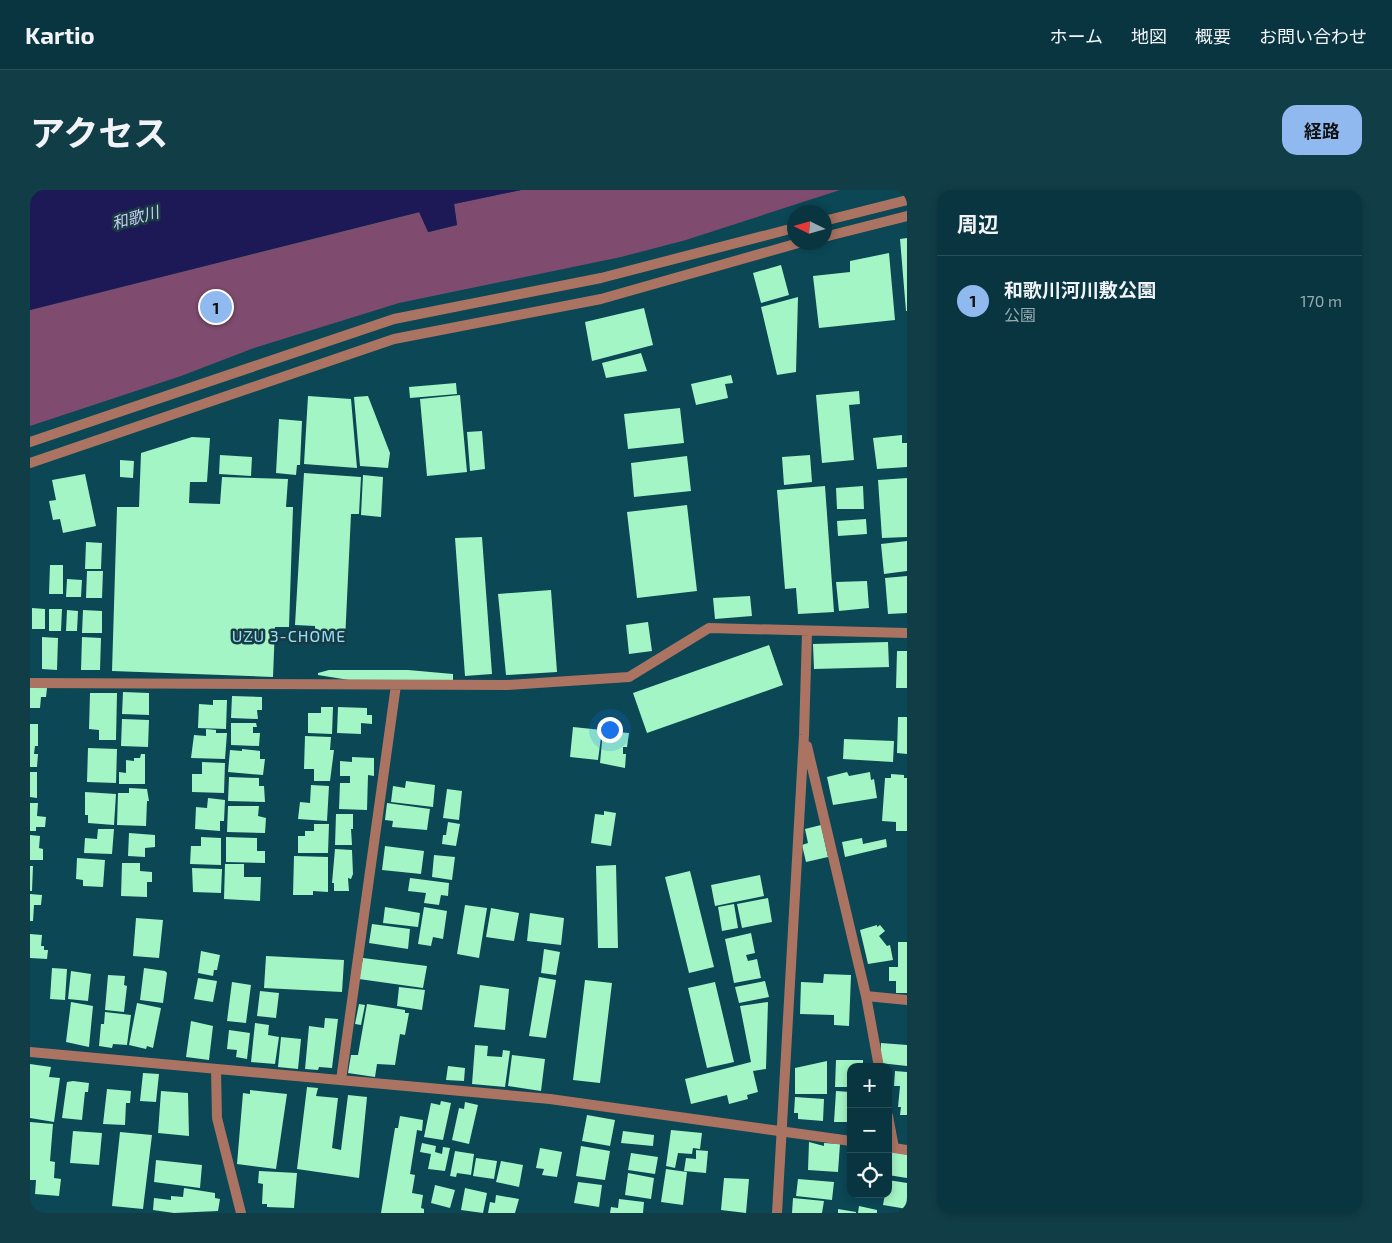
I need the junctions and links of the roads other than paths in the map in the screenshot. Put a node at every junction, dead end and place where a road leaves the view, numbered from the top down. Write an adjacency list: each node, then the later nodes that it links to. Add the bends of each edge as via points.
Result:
1 (907, 200): 3 (street)
2 (907, 216): 5 (street)
3 (832, 219)
4 (787, 230): 7 (street, via 601,278 394,319)
5 (832, 235)
6 (787, 246): 8 (street, via 601,299 394,339)
7 (30, 442)
8 (30, 463)
9 (807, 632): 10 (street); 12 (street, via 710,628 629,677 507,685); 13 (street)
10 (907, 633)
11 (30, 683): 12 (street)
12 (396, 684): 19 (street)
13 (804, 735): 14 (street); 20 (street)
14 (866, 996): 15 (street); 17 (street)
15 (907, 1000)
16 (30, 1052): 18 (street)
17 (878, 1063)
18 (216, 1070): 19 (street); 24 (street, via 216,1118)
19 (341, 1080): 20 (street, via 550,1099)
20 (784, 1130): 21 (street); 25 (street)
21 (847, 1140)
22 (892, 1147): 23 (street)
23 (907, 1150)
24 (240, 1213)
25 (777, 1213)

